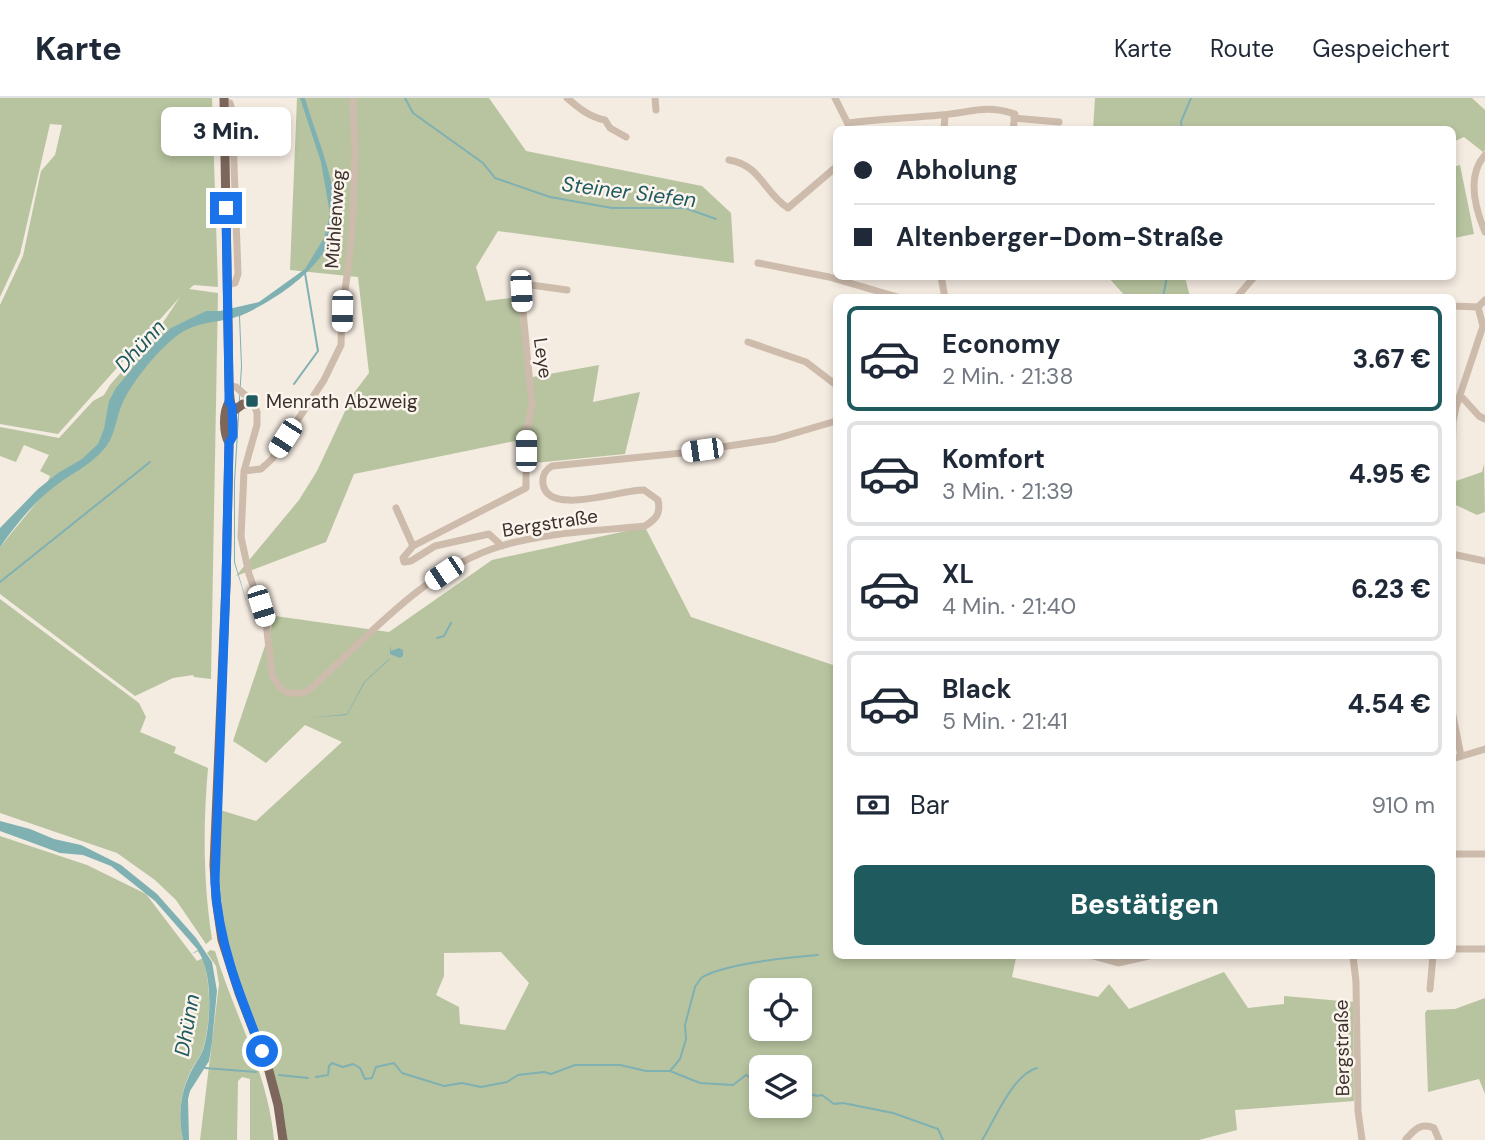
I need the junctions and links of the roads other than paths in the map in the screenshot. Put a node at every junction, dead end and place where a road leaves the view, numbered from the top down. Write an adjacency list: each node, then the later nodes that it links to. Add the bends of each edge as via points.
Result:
1 (353, 98): 38 (street, Mühlenweg, via 353,213 341,345 324,380 272,459 261,470)
2 (567, 98): 13 (street)
3 (655, 98): 6 (street)
4 (835, 98): 10 (street)
5 (224, 100): 31 (main road)
6 (656, 110)
7 (945, 115): 8 (street, via 997,108 1015,114); 10 (street); 11 (street)
8 (1014, 118): 9 (street); 12 (street)
9 (1059, 122)
10 (850, 126)
11 (944, 126)
12 (1013, 126)
13 (626, 137)
14 (1485, 155): 17 (street, via 1477,167 1474,190)
15 (729, 160): 16 (street, via 743,162 788,208)
16 (833, 170)
17 (1485, 232)
18 (758, 263): 19 (street)
19 (833, 278)
20 (839, 280): 23 (street)
21 (1252, 280): 24 (street)
22 (567, 290): 40 (street, Leye, via 522,287 533,405 526,435 526,488)
23 (887, 294)
24 (1239, 294)
25 (1485, 300): 27 (street)
26 (1456, 306): 27 (street)
27 (1478, 307): 28 (street)
28 (1482, 339): 32 (street)
29 (748, 342): 30 (street, via 806,362)
30 (833, 383)
31 (229, 386): 33 (street); 34 (main road)
32 (1460, 395): 35 (street); 36 (street)
33 (254, 404): 34 (main road); 38 (street, Bergstraße, via 257,425)
34 (231, 407): 56 (main road, via 225,411 229,443 216,899 232,974 272,1080)
35 (1456, 410)
36 (1485, 419)
37 (833, 422): 41 (street, Bergstraße, via 764,440 682,453 552,466 543,476 550,497 568,502 644,490 658,500 657,517 645,526)
38 (244, 471): 41 (street, Bergstraße, via 244,556 266,622 272,675 288,693 309,690 424,586 461,563)
39 (396, 508): 40 (street)
40 (413, 545): 41 (street, via 404,562 473,536 489,534)
41 (502, 546)
42 (1456, 555): 43 (street)
43 (1485, 561)
44 (1485, 749): 45 (street)
45 (1457, 757)
46 (1456, 854): 47 (street)
47 (1485, 854)
48 (1456, 949): 49 (street)
49 (1485, 949)
50 (1104, 959): 51 (street, via 1118,963)
51 (1136, 959)
52 (1353, 959): 57 (street, Bergstraße)
53 (1433, 959): 54 (street)
54 (1430, 989)
55 (1406, 1139): 58 (street, via 1427,1125 1434,1128)
56 (283, 1140)
57 (1362, 1140)
58 (1439, 1140)

